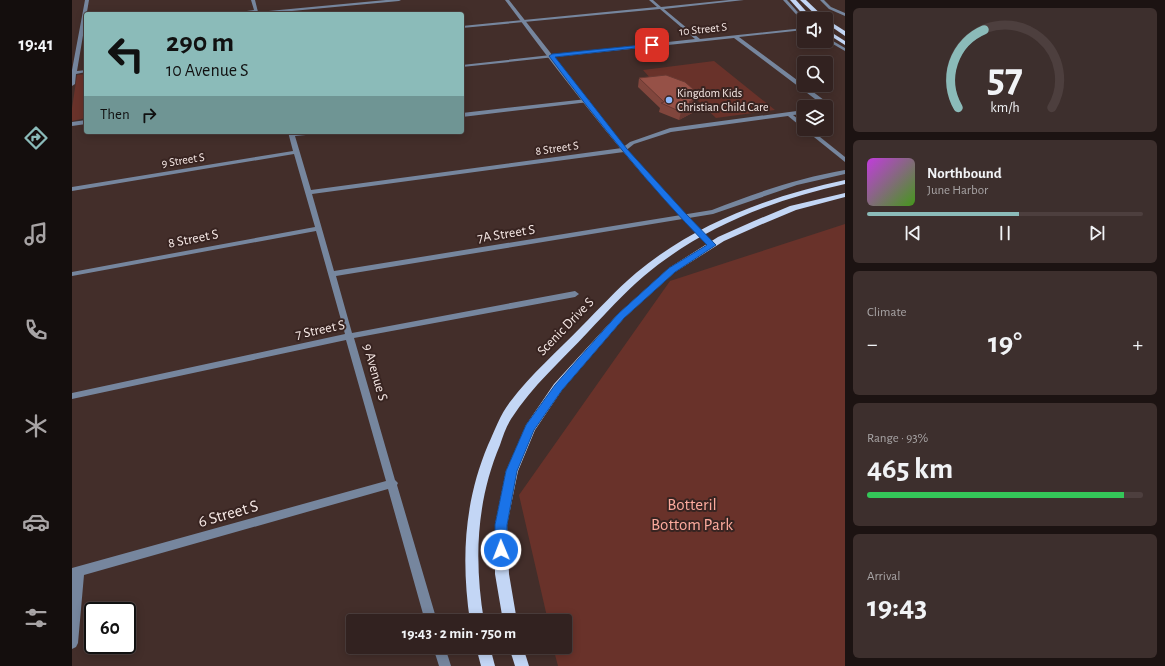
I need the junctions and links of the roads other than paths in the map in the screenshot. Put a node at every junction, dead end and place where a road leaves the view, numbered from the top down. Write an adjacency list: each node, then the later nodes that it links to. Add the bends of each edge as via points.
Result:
1 (87, 0): 13 (street)
2 (253, 0): 14 (street)
3 (395, 0): 4 (street); 15 (street)
4 (399, 0)
5 (507, 0): 21 (street)
6 (651, 0): 12 (street)
7 (742, 0): 12 (street)
8 (785, 0): 18 (street)
9 (793, 0): 16 (main road)
10 (803, 0): 17 (main road)
11 (822, 0): 19 (street, via 830,8)
12 (661, 8): 21 (street); 29 (street)
13 (85, 12)
14 (257, 12)
15 (268, 12)
16 (804, 12)
17 (816, 12)
18 (797, 15)
19 (845, 15)
20 (84, 16): 25 (street)
21 (524, 21): 23 (street); 33 (street)
22 (833, 26): 26 (main road)
23 (464, 27)
24 (797, 30): 28 (street, 10 Street S)
25 (81, 31): 36 (street)
26 (845, 34)
27 (833, 35): 31 (main road)
28 (736, 36): 29 (street, 10 Street S); 38 (street)
29 (699, 40): 33 (street, 10 Street S)
30 (833, 42): 32 (street)
31 (845, 43)
32 (845, 50)
33 (552, 56): 34 (street, 10 Street S); 39 (street)
34 (464, 66)
35 (84, 71): 36 (street)
36 (73, 73): 37 (street)
37 (72, 84)
38 (818, 100)
39 (587, 101): 42 (street); 48 (street)
40 (797, 113): 41 (street, 8 Street S)
41 (789, 114): 43 (street); 48 (street, 8 Street S, via 670,130 632,143)
42 (464, 115)
43 (797, 120)
44 (84, 122): 45 (street)
45 (72, 124)
46 (292, 134): 49 (street, 9 Avenue S)
47 (816, 136): 50 (street)
48 (624, 150): 54 (street, 8 Street S); 56 (street)
49 (297, 152): 53 (street, 9 Street S); 54 (street, 9 Avenue S)
50 (845, 160)
51 (845, 172): 56 (street, via 765,192 713,212)
52 (845, 182): 58 (main road, Scenic Drive S, via 764,204)
53 (72, 189)
54 (309, 192): 57 (street, 9 Avenue S)
55 (845, 195): 59 (main road, via 793,208)
56 (684, 217): 58 (street); 61 (street, 7A Street S)
57 (319, 228): 60 (street, 8 Street S); 61 (street, 9 Avenue S)
58 (699, 232): 59 (street); 68 (main road, Scenic Drive S, via 647,268 622,291 527,389 506,418 486,460 472,516 470,562)
59 (712, 245): 69 (main road, via 672,270 621,316 558,388 530,428 512,471 501,525 502,574)
60 (72, 274)
61 (332, 274): 63 (street, 9 Avenue S)
62 (575, 294): 63 (street, 7 Street S)
63 (350, 336): 64 (street, 7 Street S); 65 (street, 9 Avenue S)
64 (72, 396)
65 (393, 483): 66 (street, 6 Street S); 67 (street, 9 Avenue S)
66 (75, 572): 70 (street)
67 (429, 614)
68 (476, 614)
69 (509, 614)
70 (72, 643)
71 (441, 654): 74 (street)
72 (485, 654): 75 (main road)
73 (518, 654): 76 (main road)
74 (445, 666)
75 (488, 666)
76 (522, 666)

